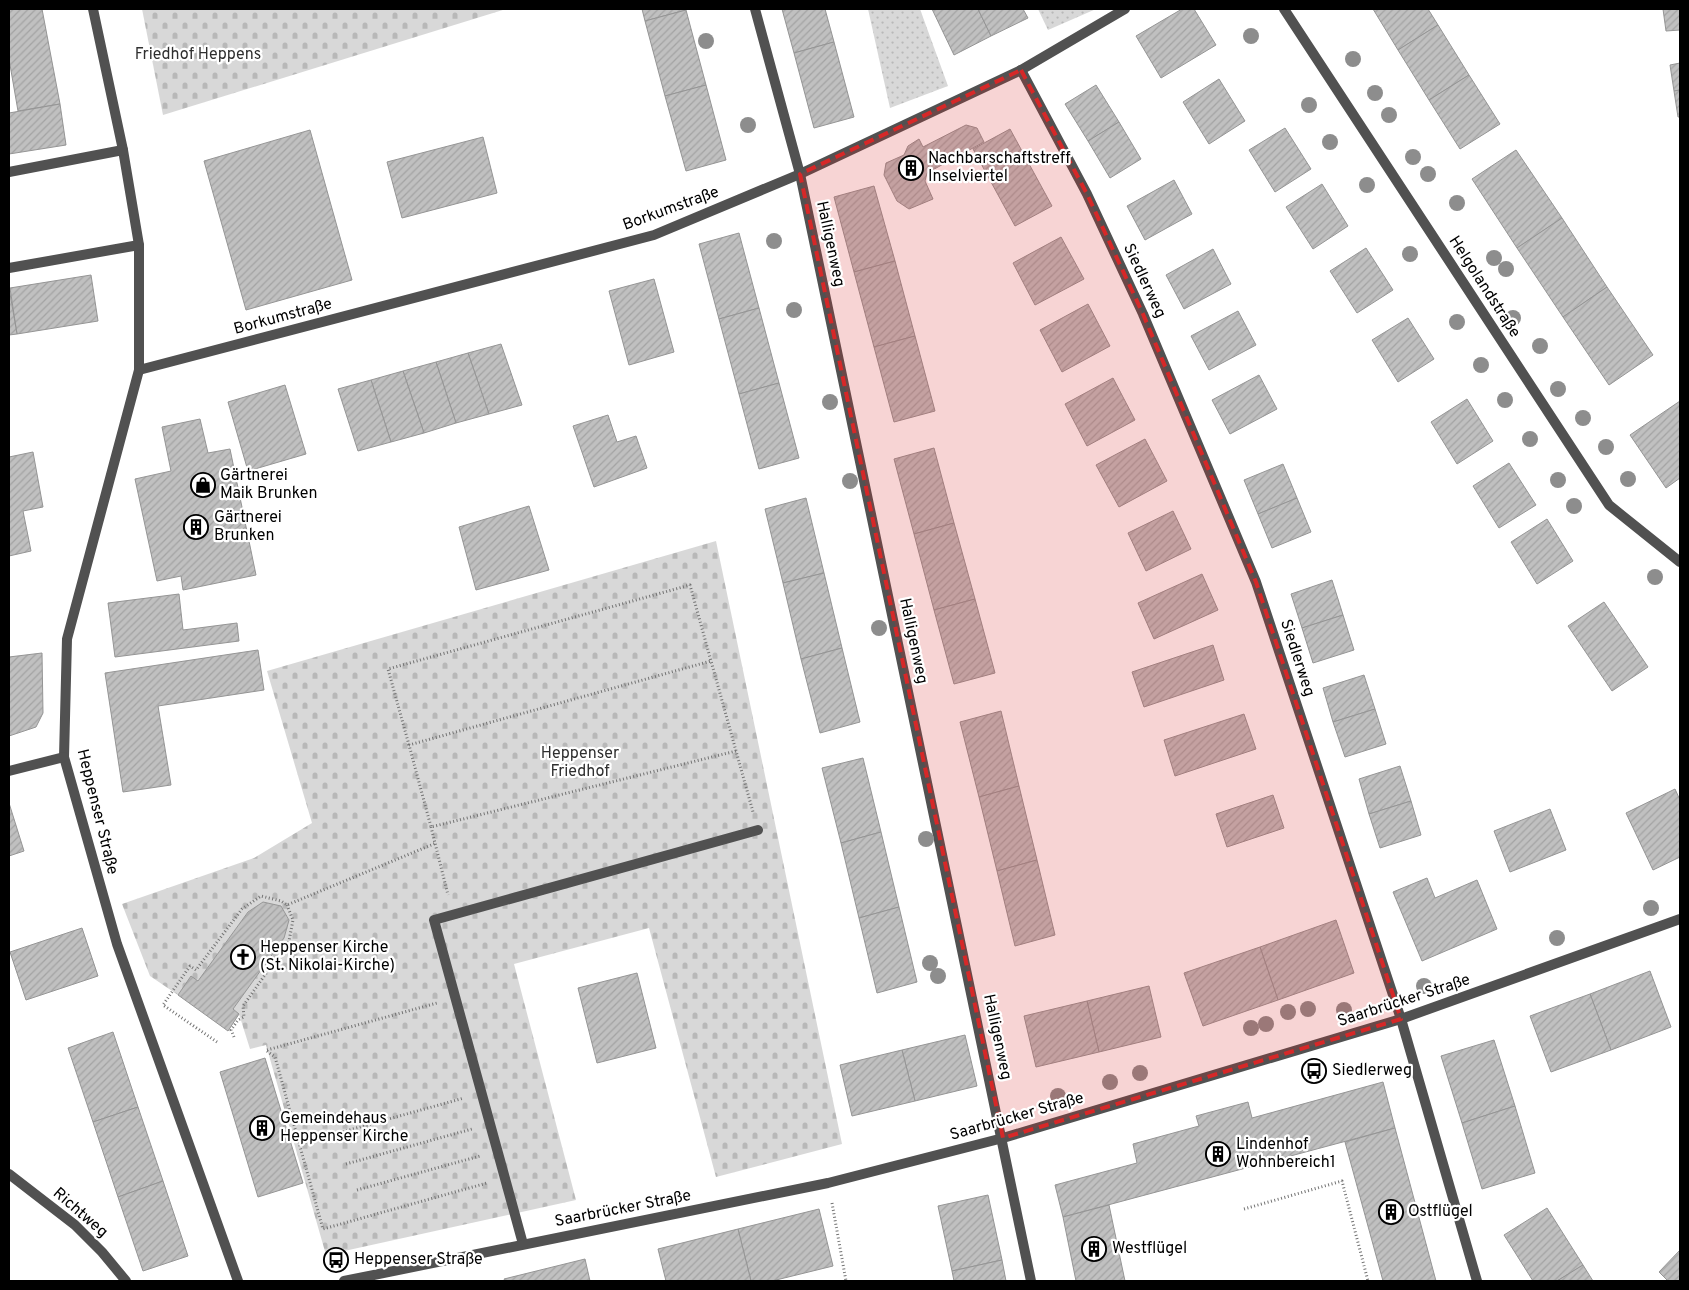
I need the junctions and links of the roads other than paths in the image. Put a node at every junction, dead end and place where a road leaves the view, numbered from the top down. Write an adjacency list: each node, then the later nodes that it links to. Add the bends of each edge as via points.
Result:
1 (93, 9): 6 (street, Heppenser Straße)
2 (755, 9): 8 (street, Halligenweg)
3 (1125, 9): 5 (street, Borkumstraße)
4 (1284, 9): 12 (street, Helgolandstraße, via 1608,505)
5 (1021, 70): 8 (street, Borkumstraße); 17 (street, Siedlerweg, via 1087,194 1143,314 1256,582)
6 (123, 150): 7 (street); 9 (street, Heppenser Straße)
7 (9, 172)
8 (800, 174): 11 (street, Borkumstraße, via 654,235); 18 (street, Halligenweg)
9 (139, 245): 10 (street); 11 (street, Heppenser Straße)
10 (9, 268)
11 (139, 370): 13 (street, Heppenser Straße, via 67,639)
12 (1680, 562)
13 (64, 757): 14 (street); 22 (street, Heppenser Straße, via 117,944)
14 (9, 771)
15 (758, 830): 20 (street, via 434,920)
16 (1680, 919): 17 (street, Saarbrücker Straße)
17 (1401, 1019): 18 (street, Saarbrücker Straße); 25 (street, Siedlerweg)
18 (1003, 1138): 20 (street, Saarbrücker Straße, via 828,1183); 24 (street, Halligenweg)
19 (9, 1174): 21 (street, Richtweg, via 75,1225)
20 (523, 1244): 23 (street, Saarbrücker Straße)
21 (126, 1281)
22 (238, 1281)
23 (344, 1281)
24 (1031, 1281)
25 (1477, 1281)

